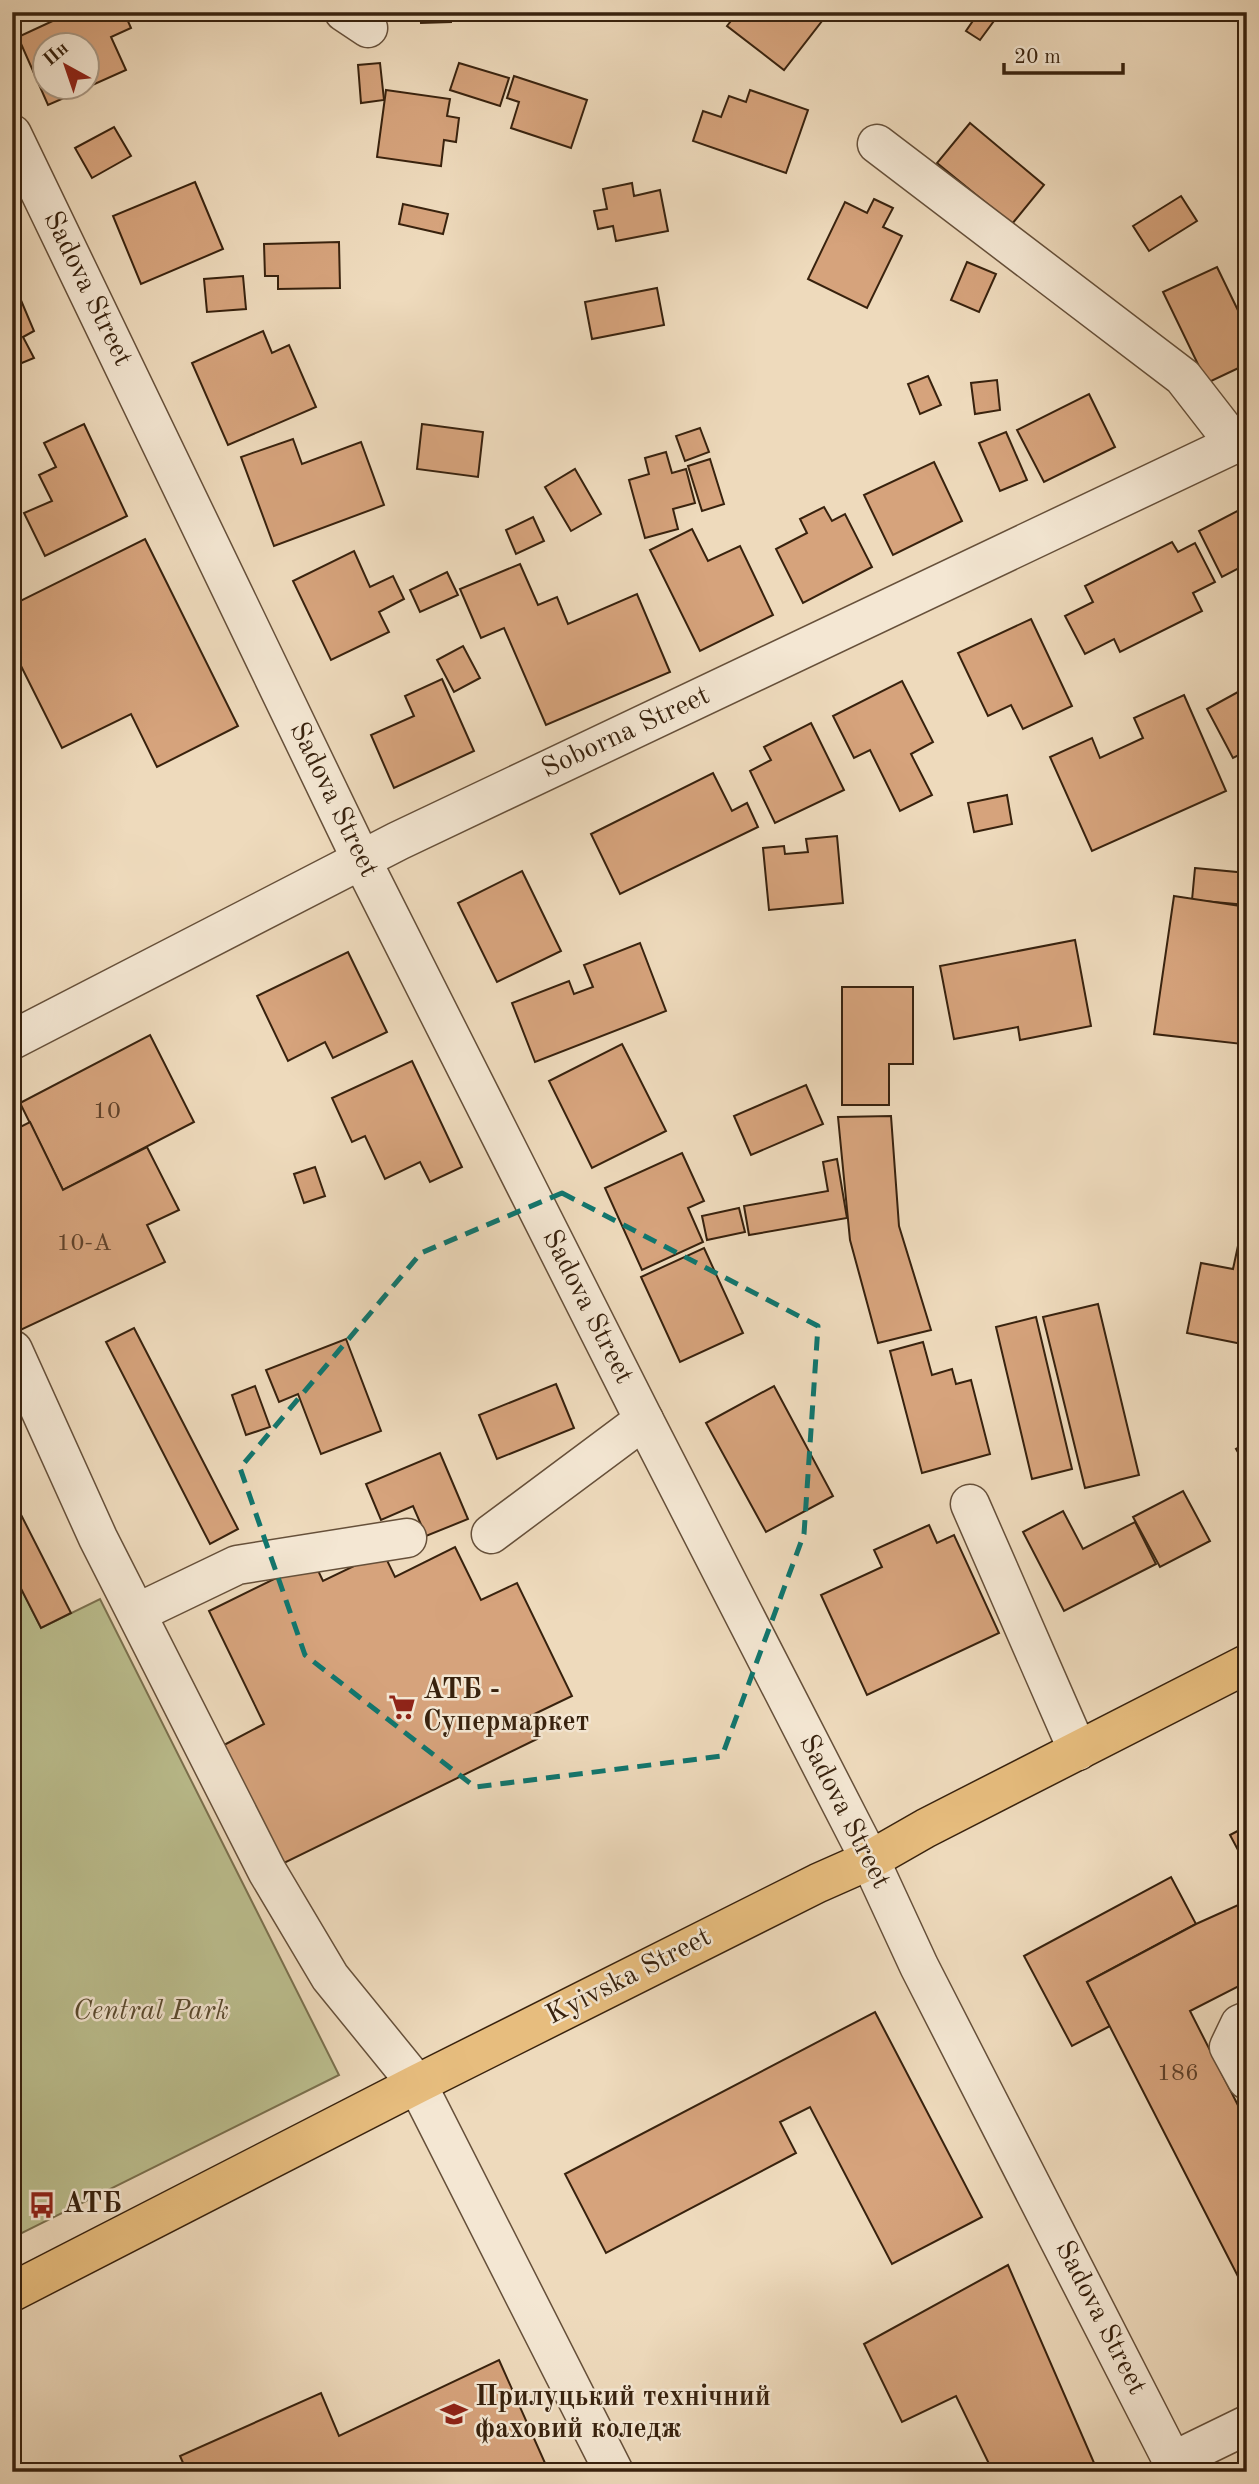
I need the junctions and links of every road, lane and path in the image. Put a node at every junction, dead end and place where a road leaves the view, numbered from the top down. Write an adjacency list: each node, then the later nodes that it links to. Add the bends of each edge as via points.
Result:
1 (12, 134): 4 (street, Sadova Street)
2 (877, 144): 3 (street, via 1184,377)
3 (1241, 441): 4 (street, Soborna Street)
4 (362, 861): 5 (street, Soborna Street); 7 (street, Sadova Street)
5 (12, 1041)
6 (13, 1350): 11 (street)
7 (644, 1420): 9 (street); 14 (street, Sadova Street)
8 (970, 1504): 13 (street)
9 (491, 1534)
10 (407, 1538): 11 (street, via 237,1565)
11 (136, 1613): 17 (street, via 267,1871 324,1966)
12 (1247, 1664): 13 (main road, Kyivska Street)
13 (1078, 1751): 14 (main road, Kyivska Street)
14 (870, 1860): 17 (main road, Kyivska Street); 20 (street, Sadova Street, via 919,1966)
15 (1247, 2021): 16 (street, via 1240,2024 1229,2047)
16 (1247, 2080)
17 (417, 2084): 18 (main road, Kyivska Street); 21 (street)
18 (12, 2292)
19 (1247, 2425): 20 (street)
20 (1175, 2466)
21 (614, 2472)

